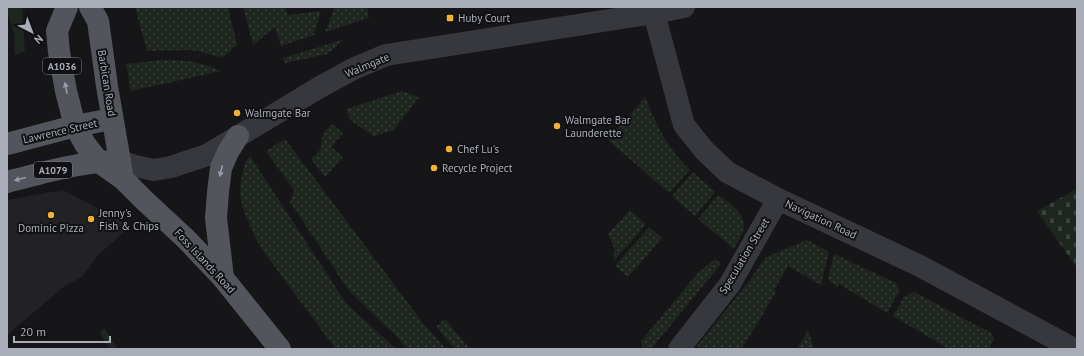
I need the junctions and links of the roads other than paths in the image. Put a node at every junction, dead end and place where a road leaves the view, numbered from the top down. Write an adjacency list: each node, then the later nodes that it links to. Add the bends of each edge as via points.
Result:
1 (66, 7): 6 (main road, A1036, one-way to 1, via 66,91 57,31)
2 (90, 7): 5 (main road, Barbican Road, via 98,21)
3 (684, 7): 4 (street, Walmgate)
4 (654, 13): 7 (street, Walmgate, via 386,55 352,69); 11 (street, Navigation Road, via 684,125 704,150 727,172)
5 (112, 119): 6 (main road, Lawrence Street); 9 (main road, Barbican Road)
6 (75, 126): 8 (main road, Lawrence Street); 9 (main road, A1036, via 85,144)
7 (238, 136): 9 (street, Walmgate, via 207,155 171,167 154,170 135,166); 12 (main road, one-way to 12, via 221,168 218,192 216,218)
8 (7, 144)
9 (114, 167): 10 (main road, A1079, one-way to 10, via 54,170); 12 (main road, Foss Islands Road / A1036)
10 (7, 182)
11 (778, 199): 14 (street, Speculation Street, via 730,284); 15 (street, Navigation Road, via 920,266)
12 (224, 278): 13 (main road, Foss Islands Road / A1036)
13 (280, 349)
14 (679, 349)
15 (1074, 349)

